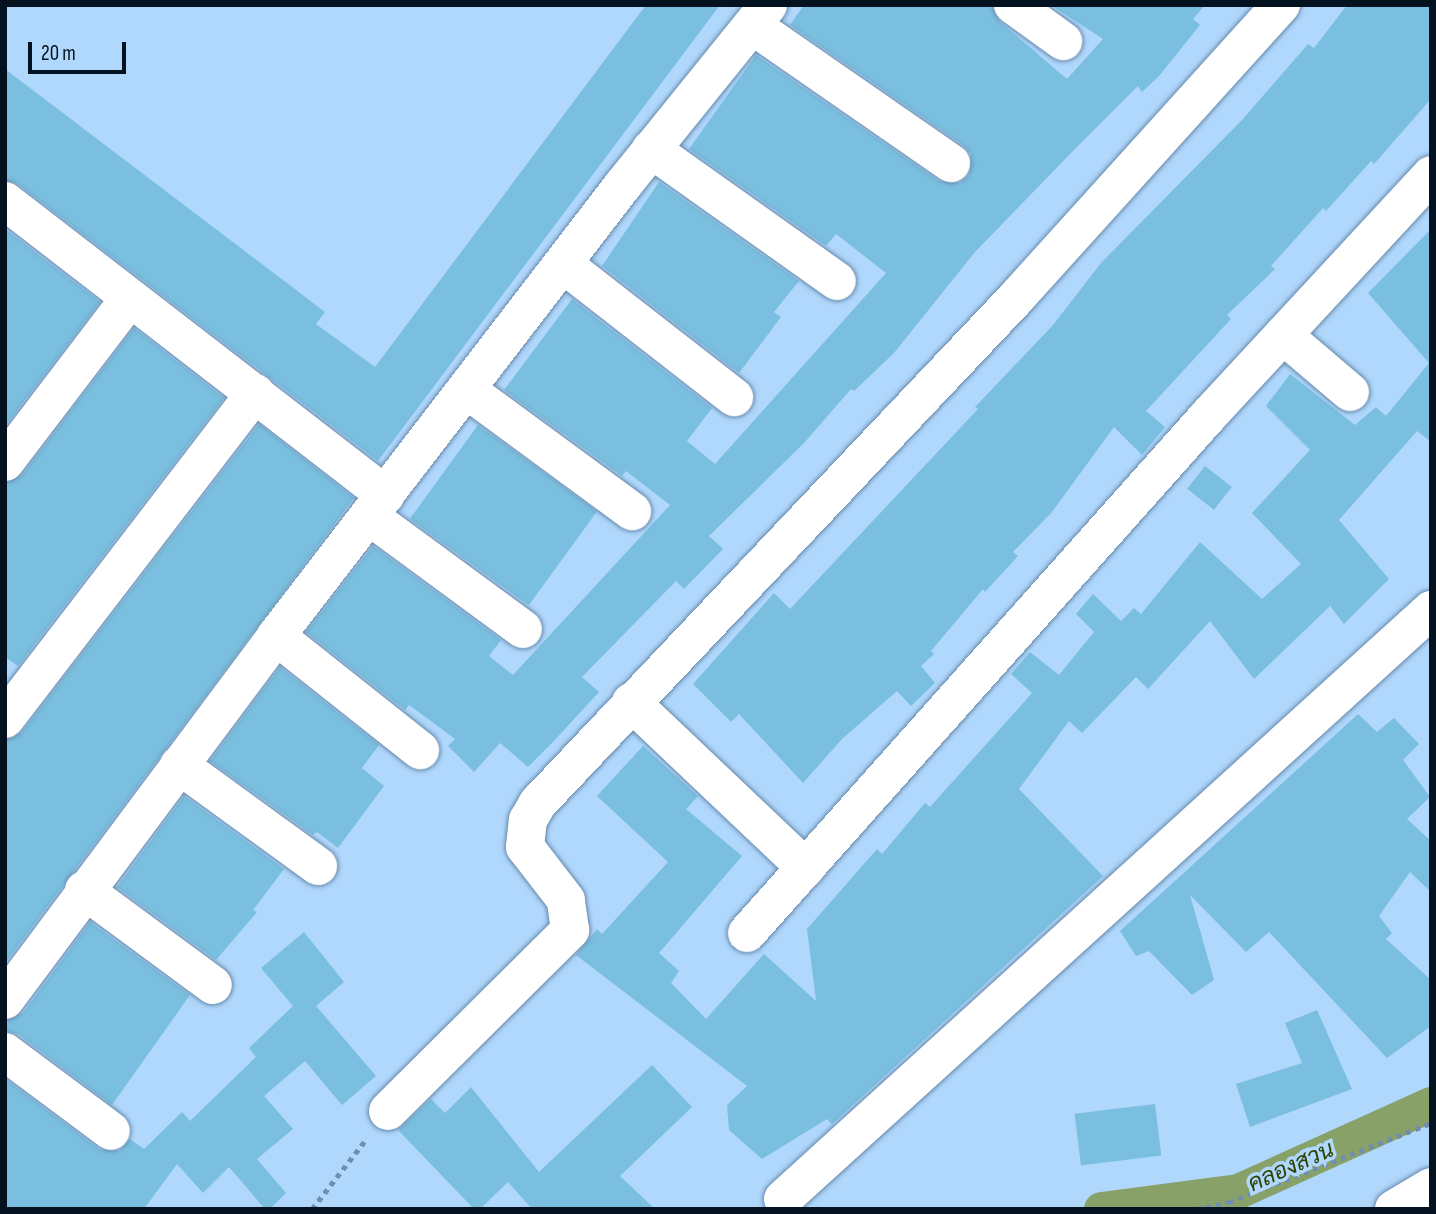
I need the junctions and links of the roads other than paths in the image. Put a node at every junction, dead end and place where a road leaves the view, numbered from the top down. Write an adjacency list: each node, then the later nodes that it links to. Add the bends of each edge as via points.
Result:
1 (1013, 5): 4 (street)
2 (1281, 5): 23 (street, via 1017,297)
3 (761, 15): 5 (street); 6 (street)
4 (1063, 41)
5 (652, 149): 9 (street); 10 (street)
6 (951, 163)
7 (1428, 185): 12 (street)
8 (6, 203): 11 (street)
9 (562, 264): 13 (street); 16 (street)
10 (837, 281)
11 (130, 298): 15 (street); 17 (street)
12 (1283, 335): 14 (street); 28 (street)
13 (467, 390): 18 (street); 19 (street)
14 (1350, 392)
15 (255, 393): 18 (street); 24 (street)
16 (734, 397)
17 (5, 462)
18 (378, 506): 21 (street); 22 (street)
19 (632, 511)
20 (1431, 610): 37 (street)
21 (523, 629)
22 (275, 636): 25 (street); 26 (street)
23 (631, 702): 28 (street); 34 (street, via 538,803 524,834 533,860 570,909 570,930)
24 (5, 719)
25 (420, 750)
26 (179, 765): 27 (street); 29 (street)
27 (318, 866)
28 (806, 868): 30 (street)
29 (84, 890): 31 (street); 32 (street)
30 (747, 933)
31 (213, 985)
32 (5, 1000)
33 (5, 1052): 35 (street)
34 (388, 1111)
35 (111, 1131)
36 (1431, 1186): 38 (street)
37 (783, 1199)
38 (1394, 1209)

